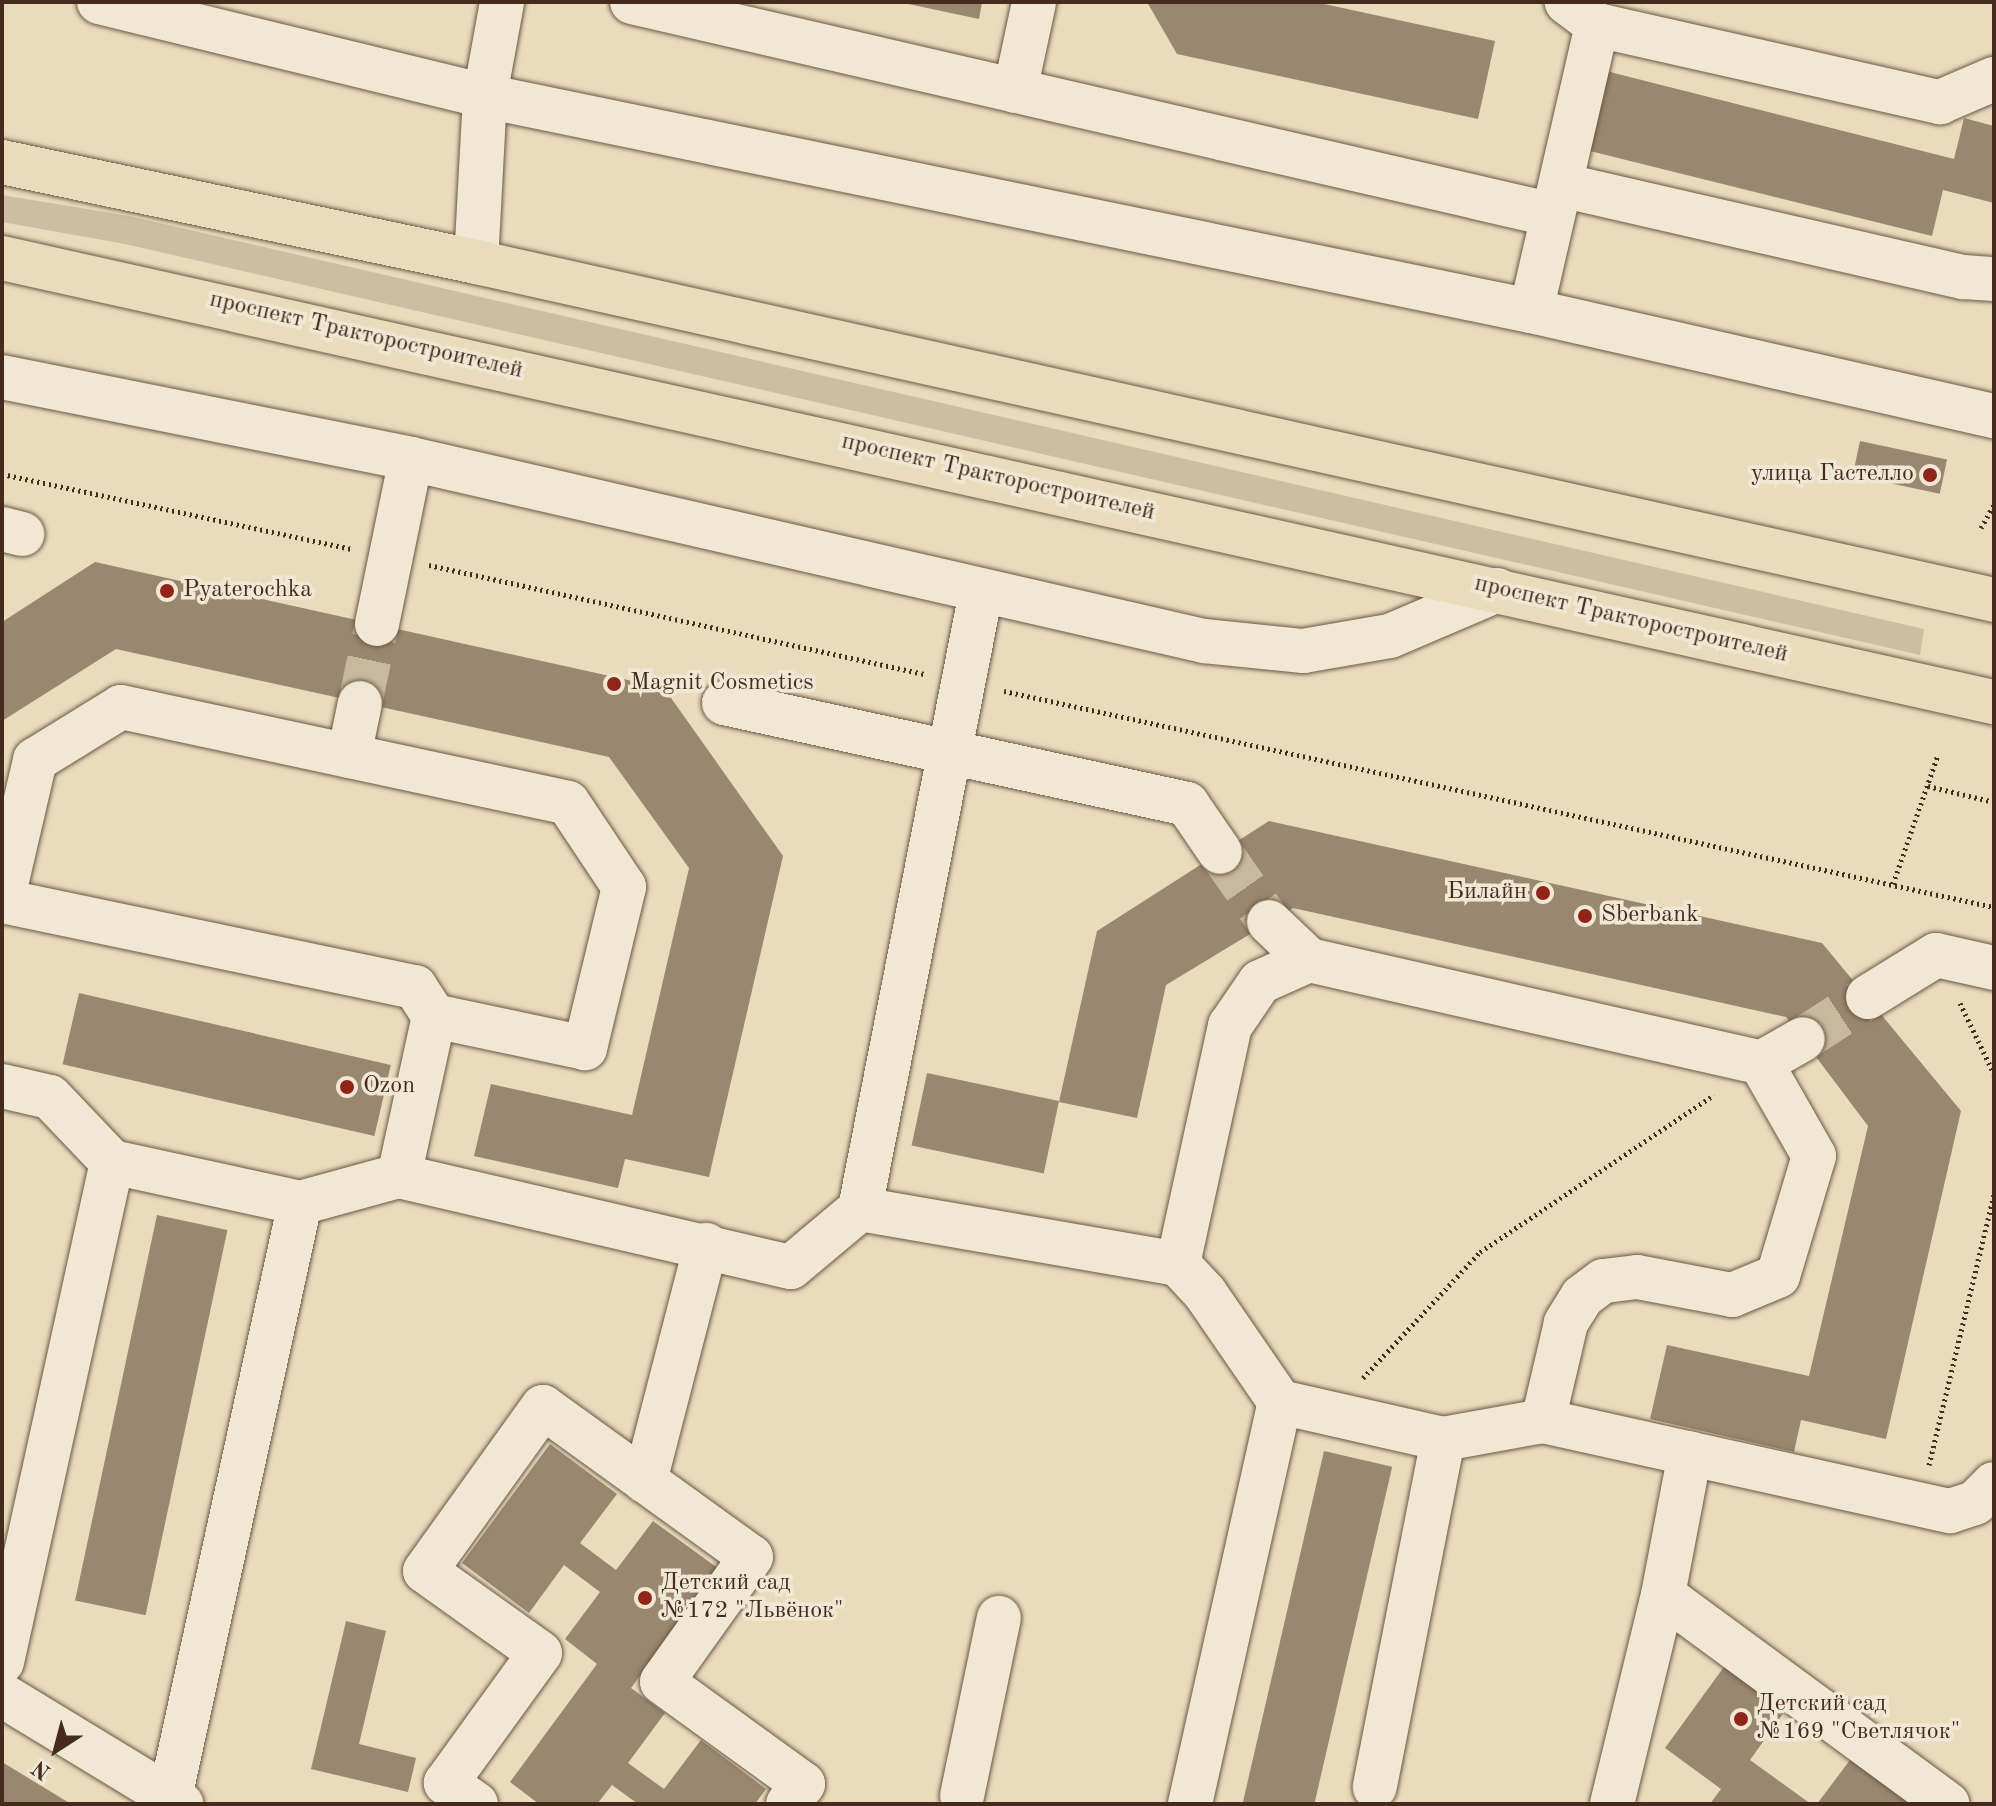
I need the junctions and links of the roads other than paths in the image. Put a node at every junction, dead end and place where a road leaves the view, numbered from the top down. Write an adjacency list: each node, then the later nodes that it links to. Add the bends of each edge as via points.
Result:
1 (99, 2): 8 (street)
2 (502, 2): 8 (street)
3 (632, 2): 7 (street)
4 (1034, 2): 7 (street)
5 (1582, 13): 6 (street, via 1940,102); 10 (street)
6 (1994, 79)
7 (1015, 91): 10 (street)
8 (485, 96): 12 (street); 14 (street)
9 (2, 162): 12 (main road)
10 (1557, 200): 13 (street); 14 (street)
11 (2, 258): 18 (main road, проспект Тракторостроителей)
12 (476, 262): 20 (main road)
13 (1994, 279)
14 (1531, 311): 16 (street)
15 (2, 377): 17 (street)
16 (1994, 416)
17 (411, 459): 19 (street); 21 (street)
18 (1498, 590): 19 (street, via 1390,636 1303,651 1204,641); 22 (main road, проспект Тракторостроителей)
19 (981, 592): 25 (street)
20 (1994, 600)
21 (377, 624)
22 (1994, 702)
23 (360, 703): 26 (street)
24 (724, 703): 25 (street)
25 (950, 752): 27 (street, via 1187,804); 40 (street)
26 (349, 756): 28 (street, via 121,707 35,760); 33 (street, via 568,803 624,887 585,1048)
27 (1220, 852)
28 (2, 901): 33 (street, via 415,987)
29 (1269, 922): 30 (street)
30 (1309, 960): 35 (street); 42 (street, via 1260,982 1230,1026)
31 (1994, 968): 32 (street, via 1936,955)
32 (1868, 997)
33 (434, 1016): 38 (street)
34 (1803, 1039): 35 (street)
35 (1761, 1063): 44 (street, via 1814,1156 1778,1276 1732,1295 1637,1277 1603,1281 1582,1297 1566,1323)
36 (2, 1086): 37 (street, via 50,1097)
37 (112, 1162): 39 (street); 51 (street)
38 (399, 1176): 39 (street); 41 (street)
39 (300, 1203): 54 (street)
40 (860, 1209): 41 (street, via 791,1267); 42 (street)
41 (706, 1245): 47 (street)
42 (1178, 1264): 43 (street, via 1205,1293)
43 (1280, 1402): 45 (street); 58 (street)
44 (1543, 1421): 45 (street); 46 (street)
45 (1443, 1439): 53 (street)
46 (1690, 1454): 48 (street, via 1950,1511 1975,1503); 49 (street)
47 (645, 1481): 56 (street, via 543,1407 425,1571 540,1653 446,1783); 57 (street, via 751,1557 662,1682 803,1784)
48 (1994, 1484)
49 (1663, 1595): 59 (street); 60 (street)
50 (999, 1618): 55 (street)
51 (2, 1662)
52 (2, 1695): 54 (street)
53 (1375, 1787)
54 (176, 1800)
55 (974, 1801)
56 (476, 1804)
57 (788, 1804)
58 (1190, 1804)
59 (1612, 1804)
60 (1948, 1804)

